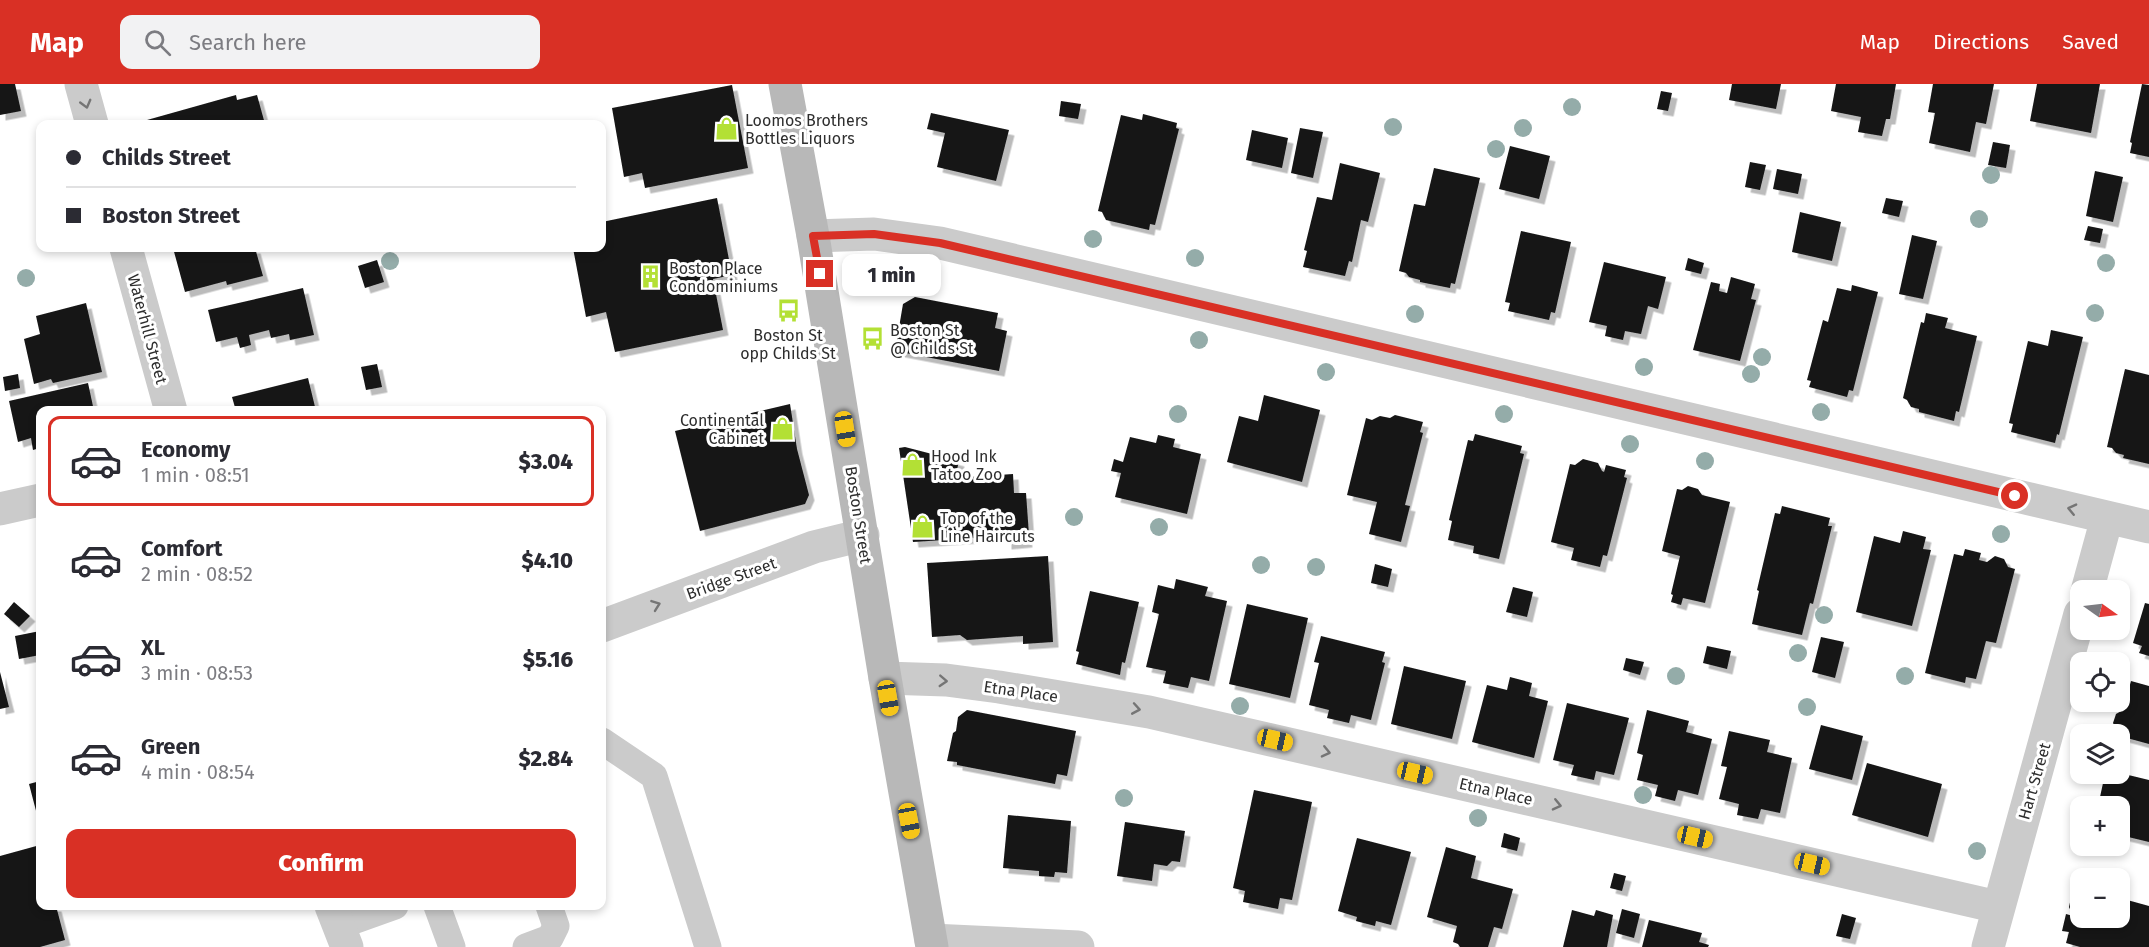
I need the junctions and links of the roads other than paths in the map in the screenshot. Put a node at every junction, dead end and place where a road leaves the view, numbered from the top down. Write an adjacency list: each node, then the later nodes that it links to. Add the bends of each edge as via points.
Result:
1 (81, 84): 3 (street, one-way to 3)
2 (785, 84): 4 (main road, Boston Street)
3 (91, 120)
4 (813, 236): 9 (street, one-way to 4, via 960,248 874,234); 11 (main road, Boston Street)
5 (127, 252): 6 (street, Waterhill Street)
6 (170, 406)
7 (36, 501): 8 (street)
8 (0, 509)
9 (2107, 518): 10 (street); 12 (street)
10 (2149, 527)
11 (863, 535): 13 (street, Bridge Street, one-way to 11, via 800,552); 15 (main road, Boston Street)
12 (2090, 580)
13 (606, 625)
14 (2073, 640): 17 (street, Hart Street)
15 (885, 678): 17 (street, Etna Place, one-way to 17, via 946,680 1160,714); 22 (main road, Boston Street)
16 (606, 744): 25 (lane, via 654,776)
17 (1998, 907): 27 (street, Hart Street)
18 (384, 910): 21 (lane)
19 (438, 910): 23 (lane)
20 (550, 910): 24 (lane, via 556,926 550,938)
21 (339, 926)
22 (932, 944): 26 (street)
23 (452, 947)
24 (526, 947)
25 (708, 947)
26 (1078, 947)
27 (1988, 947)

